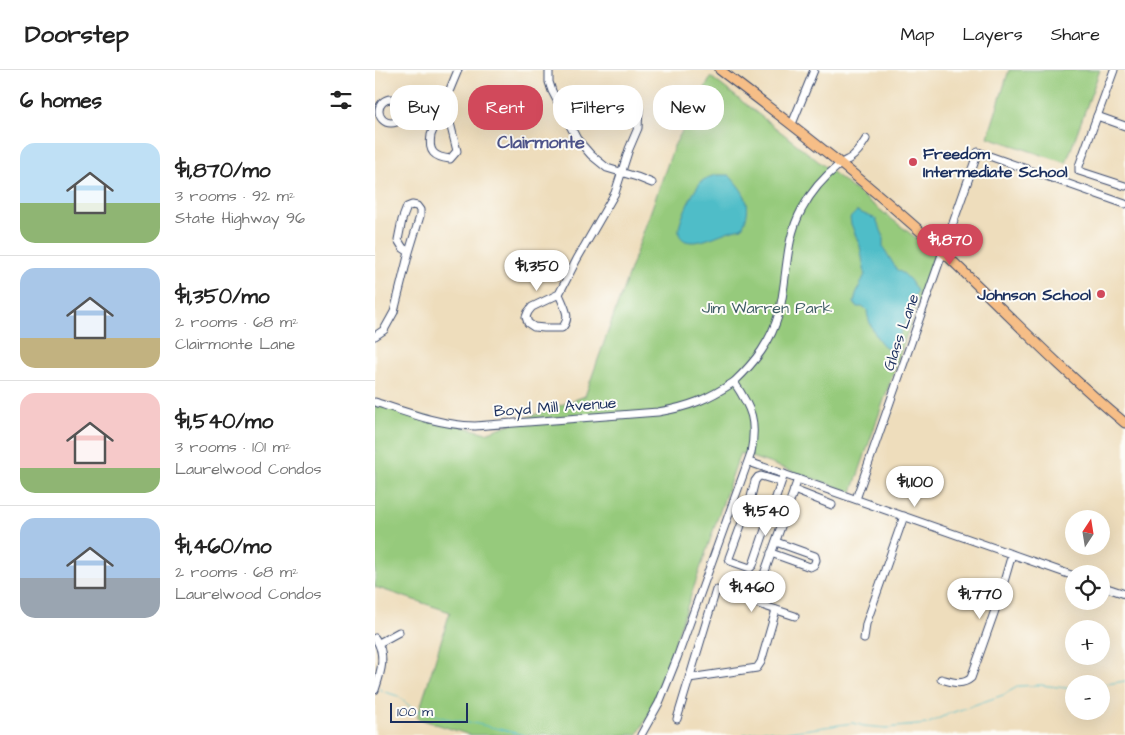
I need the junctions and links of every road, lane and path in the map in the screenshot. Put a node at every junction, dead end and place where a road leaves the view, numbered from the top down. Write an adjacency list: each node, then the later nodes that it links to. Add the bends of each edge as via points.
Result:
1 (458, 70): 6 (street)
2 (549, 70): 7 (street)
3 (720, 70): 10 (main road)
4 (814, 70): 10 (street)
5 (1114, 70): 9 (street)
6 (452, 85)
7 (553, 91)
8 (443, 107): 8 (street, via 429,143 431,151 450,159 457,151)
9 (1097, 116): 11 (street); 18 (street, via 1079,171)
10 (792, 124): 15 (main road)
11 (1125, 126)
12 (572, 130): 16 (street, via 577,140 607,168)
13 (637, 130): 16 (street)
14 (866, 139): 15 (street, Boyd Mill Avenue, via 855,155)
15 (841, 163): 21 (main road); 24 (street, Boyd Mill Avenue, via 822,181 798,217 788,251 783,294 775,325 764,347)
16 (622, 173): 17 (street); 22 (street, via 615,193)
17 (652, 183)
18 (1125, 186)
19 (1125, 204): 21 (street, Glass Lane, via 978,152)
20 (409, 252): 20 (street, via 420,216 420,210 412,205 407,207 398,240); 23 (street, via 394,312 383,330)
21 (943, 253): 26 (main road, via 1044,351); 32 (street, Glass Lane)
22 (559, 294): 22 (street, via 532,307 526,317 528,323 534,327 562,328 567,316)
23 (375, 336)
24 (734, 382): 25 (street, Boyd Mill Avenue, via 708,398 677,409 475,426 434,421); 27 (street, via 750,410 753,424)
25 (375, 402)
26 (1125, 423)
27 (749, 462): 28 (street); 51 (street, via 677,658 659,703)
28 (784, 474): 29 (street); 30 (street)
29 (799, 479): 31 (street); 32 (street)
30 (781, 482): 30 (street, via 753,565 750,568 730,561 755,481 761,476)
31 (794, 490): 33 (street); 35 (street)
32 (856, 500): 34 (street)
33 (832, 505)
34 (904, 516): 37 (street); 45 (street, via 866,624)
35 (776, 542): 36 (street); 36 (street, via 815,556 814,565 810,567)
36 (771, 553): 41 (street)
37 (1012, 554): 38 (street); 48 (street, via 971,678 963,683)
38 (1065, 573)
39 (1110, 589): 40 (street)
40 (1125, 594)
41 (754, 602): 42 (street); 47 (street, via 716,590)
42 (776, 610): 43 (street); 47 (street, via 757,668)
43 (795, 616)
44 (399, 632): 46 (street)
45 (864, 640)
46 (377, 641): 49 (street, via 383,661)
47 (689, 678): 50 (street)
48 (941, 679)
49 (375, 690)
50 (677, 719)
51 (641, 735)

